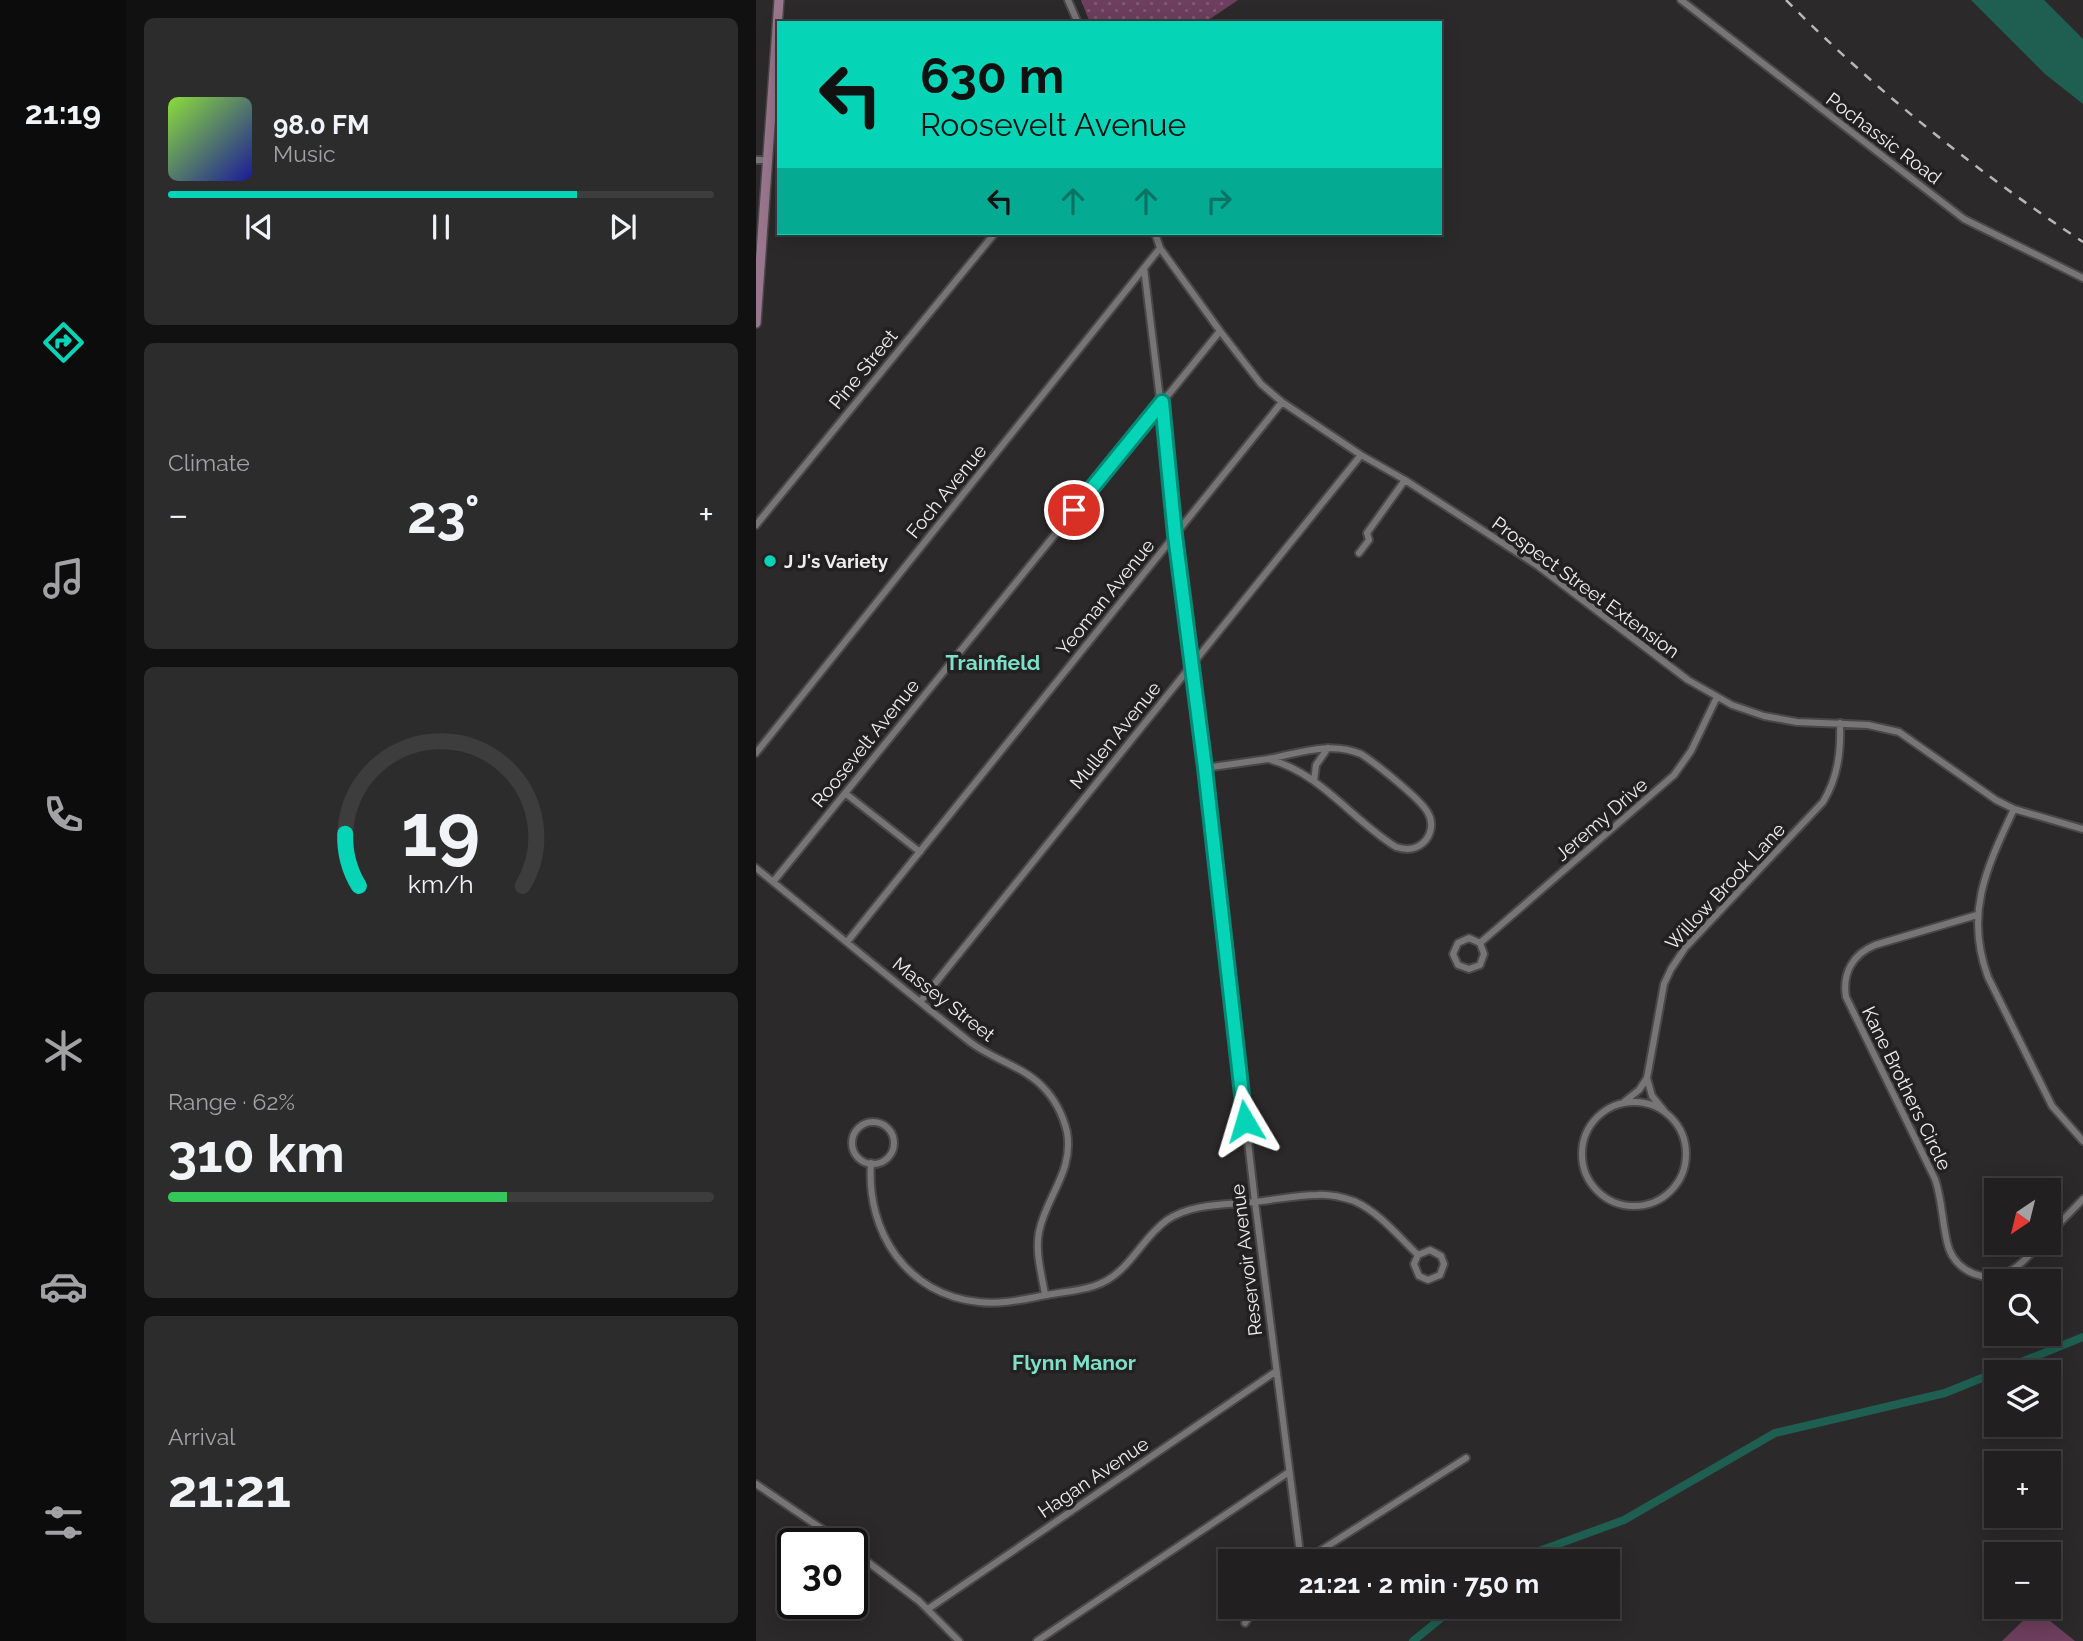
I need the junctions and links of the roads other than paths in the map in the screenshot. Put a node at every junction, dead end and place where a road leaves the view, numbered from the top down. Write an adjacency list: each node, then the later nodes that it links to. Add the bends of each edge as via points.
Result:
1 (779, 0): 4 (main road)
2 (1068, 0): 5 (street)
3 (1681, 0): 13 (street, Pochassic Road, via 1964,219)
4 (778, 21)
5 (1077, 21)
6 (777, 29): 8 (main road)
7 (756, 160): 8 (street)
8 (768, 160): 14 (main road)
9 (993, 235): 21 (street, Pine Street)
10 (1156, 235): 11 (street, Prospect Street Extension)
11 (1160, 248): 12 (street, Foch Avenue); 16 (street, Prospect Street Extension)
12 (1144, 268): 17 (street, Reservoir Avenue); 28 (street, Foch Avenue)
13 (2083, 278)
14 (757, 309): 15 (main road)
15 (756, 323)
16 (1220, 331): 17 (street, Roosevelt Avenue); 18 (street, Prospect Street Extension, via 1261,384)
17 (1162, 402): 22 (street, Reservoir Avenue); 32 (street, Roosevelt Avenue)
18 (1282, 402): 19 (street, Prospect Street Extension); 22 (street, Yeoman Avenue)
19 (1361, 455): 20 (street, Prospect Street Extension); 24 (street, Mullen Avenue)
20 (1405, 480): 23 (street, via 1367,533 1369,540); 25 (street, Prospect Street Extension, via 1538,566 1660,661)
21 (756, 525)
22 (1175, 535): 24 (street, Reservoir Avenue); 35 (street, Yeoman Avenue)
23 (1359, 553)
24 (1191, 666): 30 (street, Reservoir Avenue); 41 (street, Mullen Avenue)
25 (1717, 697): 26 (street, Prospect Street Extension, via 1781,720); 40 (street, Jeremy Drive, via 1674,775)
26 (1840, 723): 33 (street, Prospect Street Extension, via 1899,732 1984,794); 42 (street, Willow Brook Lane, via 1839,760 1823,802 1685,948 1671,969 1662,992)
27 (1328, 748): 29 (street); 31 (street, via 1316,765); 31 (street, via 1361,754 1413,797 1429,814 1429,835 1412,848 1396,847)
28 (756, 753)
29 (1268, 759): 30 (street); 31 (street)
30 (1205, 768): 48 (street, Reservoir Avenue)
31 (1314, 781)
32 (845, 793): 35 (street); 37 (street, Roosevelt Avenue)
33 (2014, 809): 34 (street, Prospect Street Extension); 38 (street, via 1985,876)
34 (2083, 829)
35 (920, 852): 39 (street, Yeoman Avenue)
36 (756, 868): 37 (street, Massey Street)
37 (772, 882): 39 (street, Massey Street)
38 (1977, 915): 45 (street, via 1981,954 1994,989 2052,1105); 51 (street, Kane Brothers Circle, via 1862,952 1846,976 1846,998 1935,1179 1948,1243 1957,1262 1988,1277 2015,1268)
39 (847, 942): 41 (street, Massey Street)
40 (1480, 943): 40 (street, Jeremy Drive, via 1484,958 1477,967 1465,969 1456,962 1454,950 1461,940)
41 (920, 1002): 52 (street, Massey Street, via 973,1045 1031,1077 1061,1114 1067,1164 1038,1240)
42 (1647, 1078): 43 (street); 44 (street, via 1652,1096)
43 (1624, 1102): 44 (street, via 1641,1102); 44 (street, via 1595,1119 1581,1150 1590,1182 1601,1195 1624,1206 1656,1202 1680,1179 1686,1147)
44 (1665, 1112)
45 (2083, 1141)
46 (871, 1163): 46 (street, via 857,1156 852,1139 862,1125 875,1122 890,1130 894,1145 886,1159); 52 (street, via 872,1200 880,1230 895,1256 919,1279 948,1295 978,1302)
47 (2083, 1199): 49 (street)
48 (1255, 1202): 50 (street, via 1316,1195 1347,1199 1373,1213); 52 (street, via 1210,1206 1172,1217 1116,1275 1093,1287); 53 (street, Reservoir Avenue)
49 (2062, 1221)
50 (1419, 1255): 50 (street, via 1430,1250 1441,1256 1440,1275 1432,1280 1419,1276 1415,1264)
51 (2028, 1255)
52 (1045, 1295)
53 (1275, 1372): 55 (street, Reservoir Avenue); 61 (street, Hagan Avenue)
54 (1466, 1458): 59 (street)
55 (1289, 1472): 58 (street, Reservoir Avenue); 65 (street)
56 (756, 1484): 57 (street)
57 (821, 1528)
58 (1301, 1549)
59 (1322, 1549)
60 (868, 1562): 61 (street)
61 (928, 1609): 64 (street)
62 (1248, 1619): 63 (street)
63 (1245, 1623)
64 (959, 1641)
65 (1037, 1641)

